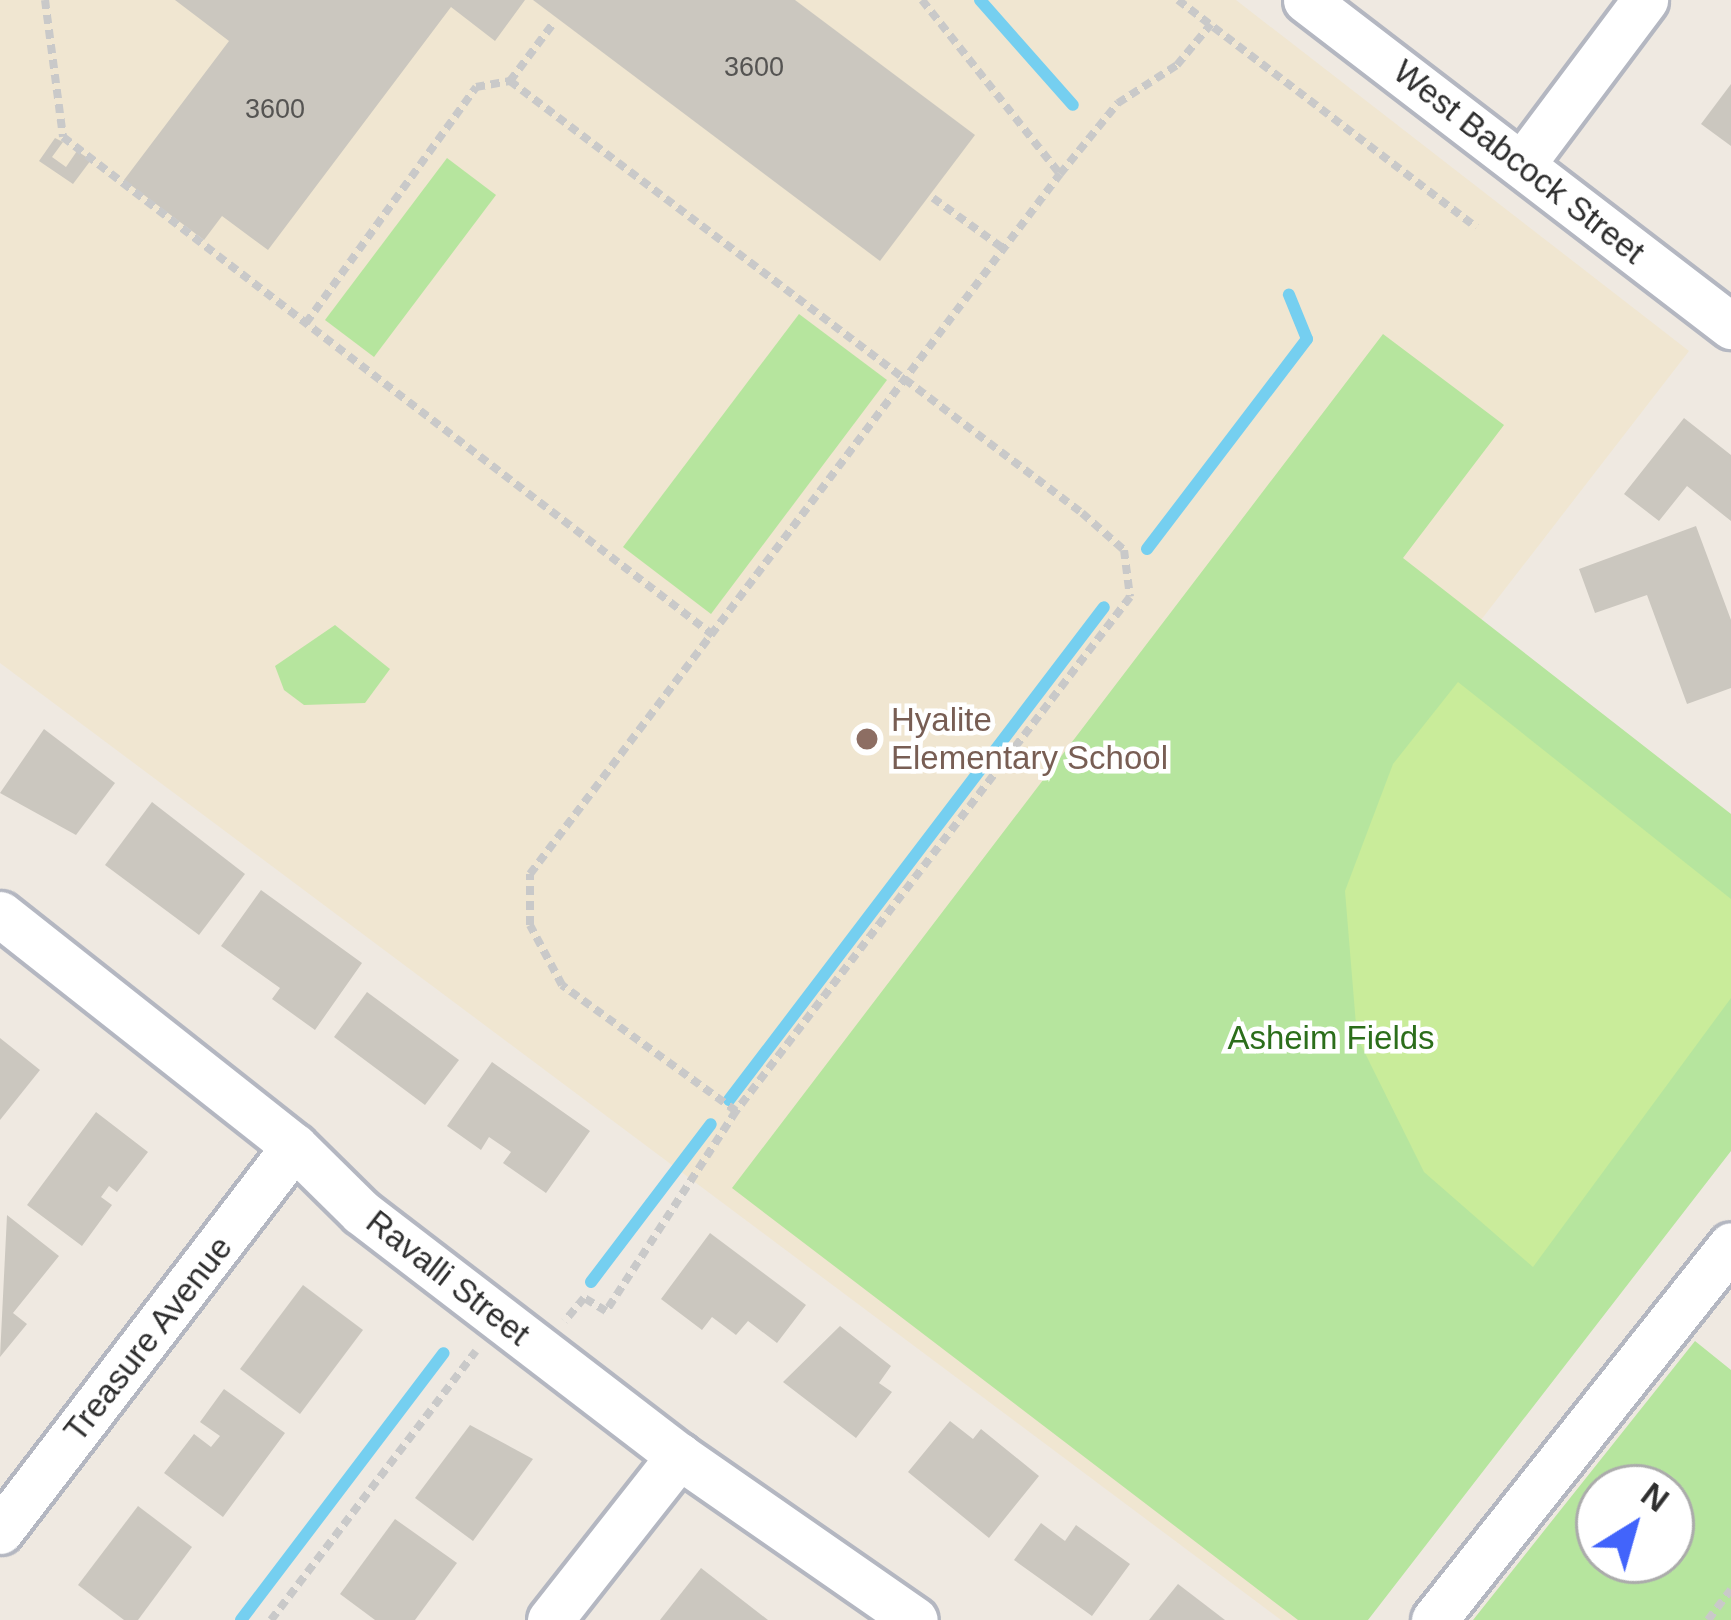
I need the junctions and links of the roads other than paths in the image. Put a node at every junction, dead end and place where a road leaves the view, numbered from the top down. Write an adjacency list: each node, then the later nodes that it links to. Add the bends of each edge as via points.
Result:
1 (1306, 0): 3 (street, West Babcock Street)
2 (1646, 0): 3 (street)
3 (1523, 163): 4 (street, West Babcock Street)
4 (1731, 326)
5 (0, 914): 6 (street, Ravalli Street)
6 (294, 1146): 8 (street, Ravalli Street, via 361,1212); 9 (street, Treasure Avenue)
7 (1731, 1245): 12 (street)
8 (679, 1456): 10 (street); 11 (street, Ravalli Street)
9 (0, 1531)
10 (550, 1620)
11 (915, 1620)
12 (1434, 1620)

